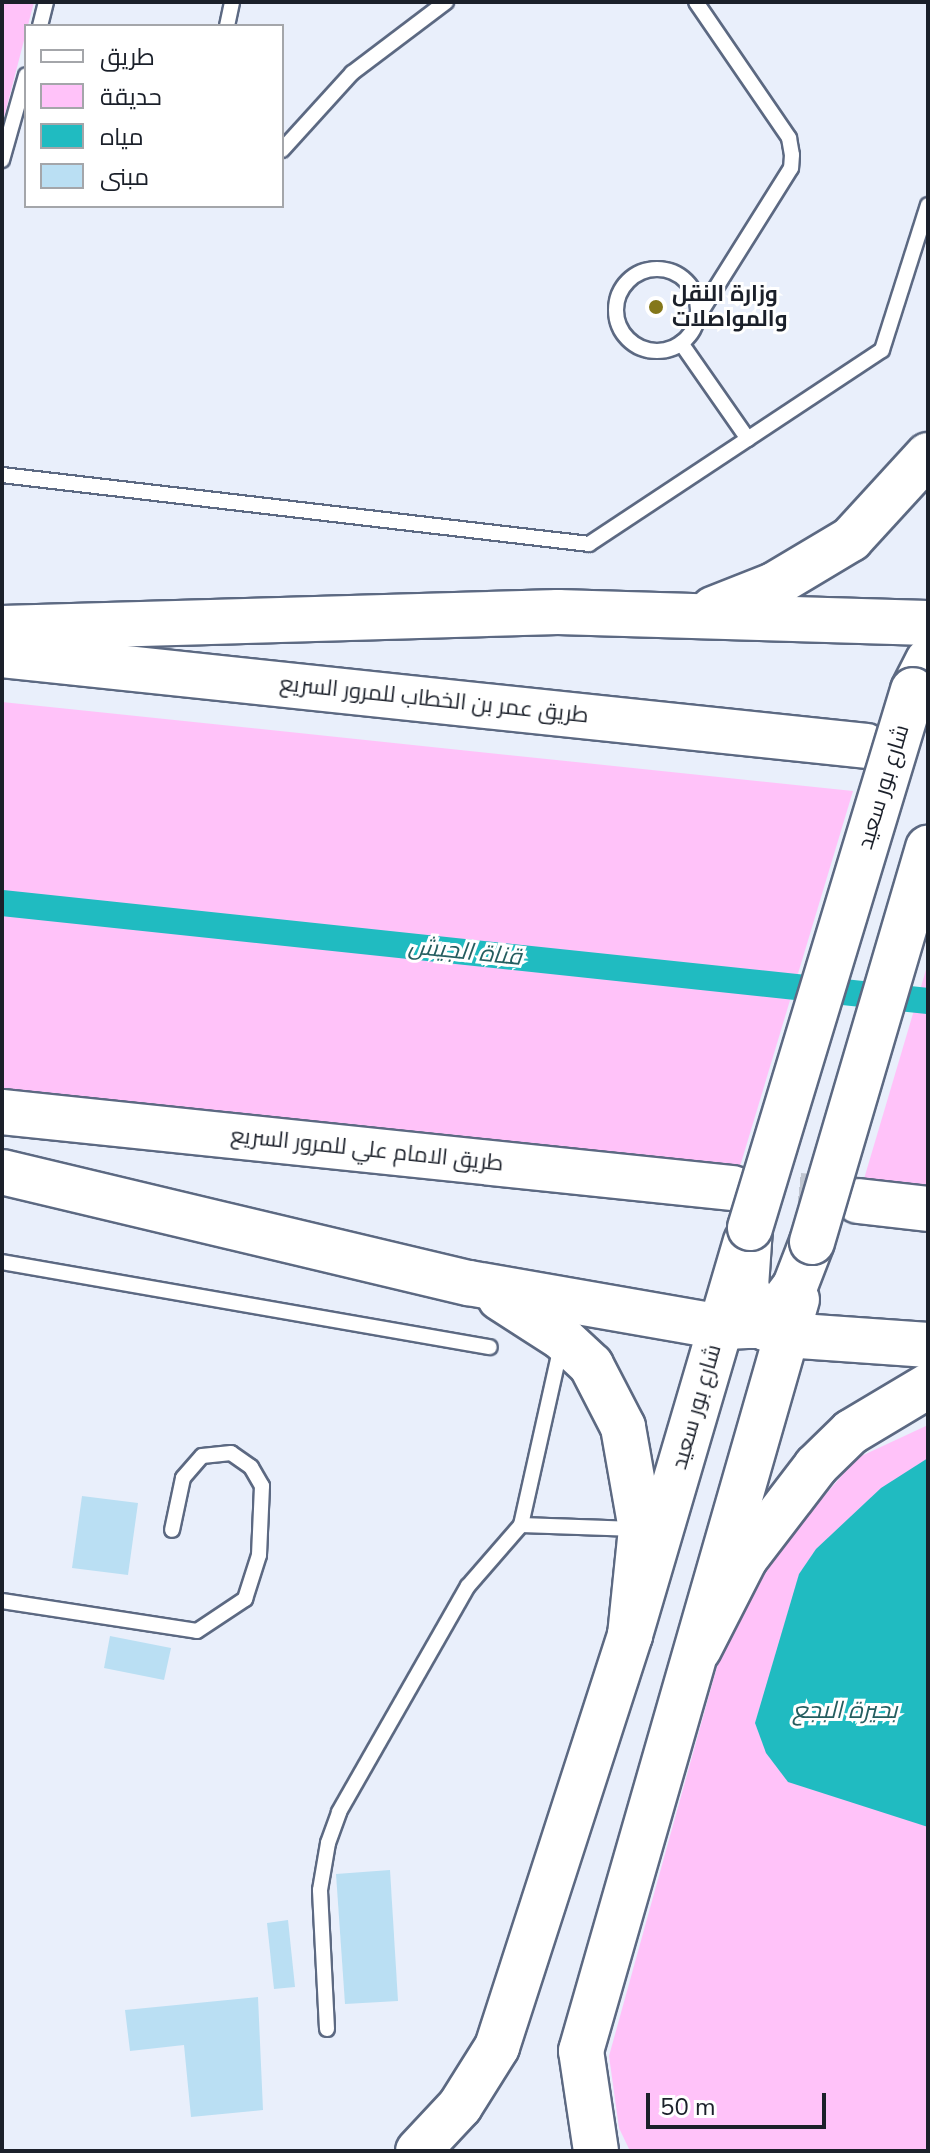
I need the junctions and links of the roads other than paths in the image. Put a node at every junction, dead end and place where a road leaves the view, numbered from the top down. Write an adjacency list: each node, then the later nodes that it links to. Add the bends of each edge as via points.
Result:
1 (46, 2): 5 (lane)
2 (232, 2): 6 (lane)
3 (446, 2): 8 (lane, via 352,73)
4 (696, 2): 11 (lane, via 789,138 792,155 791,168)
5 (40, 24)
6 (227, 24)
7 (24, 82): 9 (lane)
8 (284, 148)
9 (2, 160)
10 (928, 205): 13 (lane, via 882,350)
11 (697, 318): 12 (lane); 12 (lane, via 689,283 666,269 640,272 620,291 617,318 630,341 655,351)
12 (681, 343): 13 (lane)
13 (748, 439): 15 (lane, via 589,544)
14 (928, 455): 16 (main road, via 887,505 839,547 774,585)
15 (2, 475)
16 (691, 615): 17 (main road, via 558,612); 18 (main road)
17 (2, 628)
18 (925, 652): 29 (main road, شارع بور سعيد, bridge, via 750,1228 745,1277)
19 (2, 655): 20 (main road, طريق عمر بن الخطاب للمرور السريع)
20 (866, 746)
21 (928, 848): 29 (main road, bridge, via 812,1242)
22 (2, 1112): 24 (main road, طريق الامام علي للمرور السريع)
23 (2, 1172): 28 (main road)
24 (733, 1188)
25 (858, 1201): 26 (main road)
26 (928, 1209)
27 (2, 1262): 32 (lane)
28 (469, 1283): 29 (main road); 30 (main road)
29 (760, 1317): 31 (main road); 38 (main road, شارع بور سعيد); 39 (main road)
30 (562, 1338): 34 (lane, via 547,1431); 35 (main road, via 610,1393 633,1462)
31 (928, 1345)
32 (490, 1347)
33 (928, 1386): 39 (main road, via 851,1432 816,1466 745,1559)
34 (521, 1525): 35 (lane); 40 (lane, via 468,1586 339,1812 320,1890)
35 (641, 1529): 38 (main road)
36 (172, 1530): 37 (lane, via 183,1478 202,1456 231,1453 251,1467 262,1486 259,1555 245,1599 197,1631)
37 (2, 1601)
38 (630, 1635): 41 (main road, شارع بور سعيد, via 497,2047 460,2106)
39 (699, 1649): 42 (main road, via 581,2051)
40 (327, 2029)
41 (418, 2151)
42 (596, 2151)

